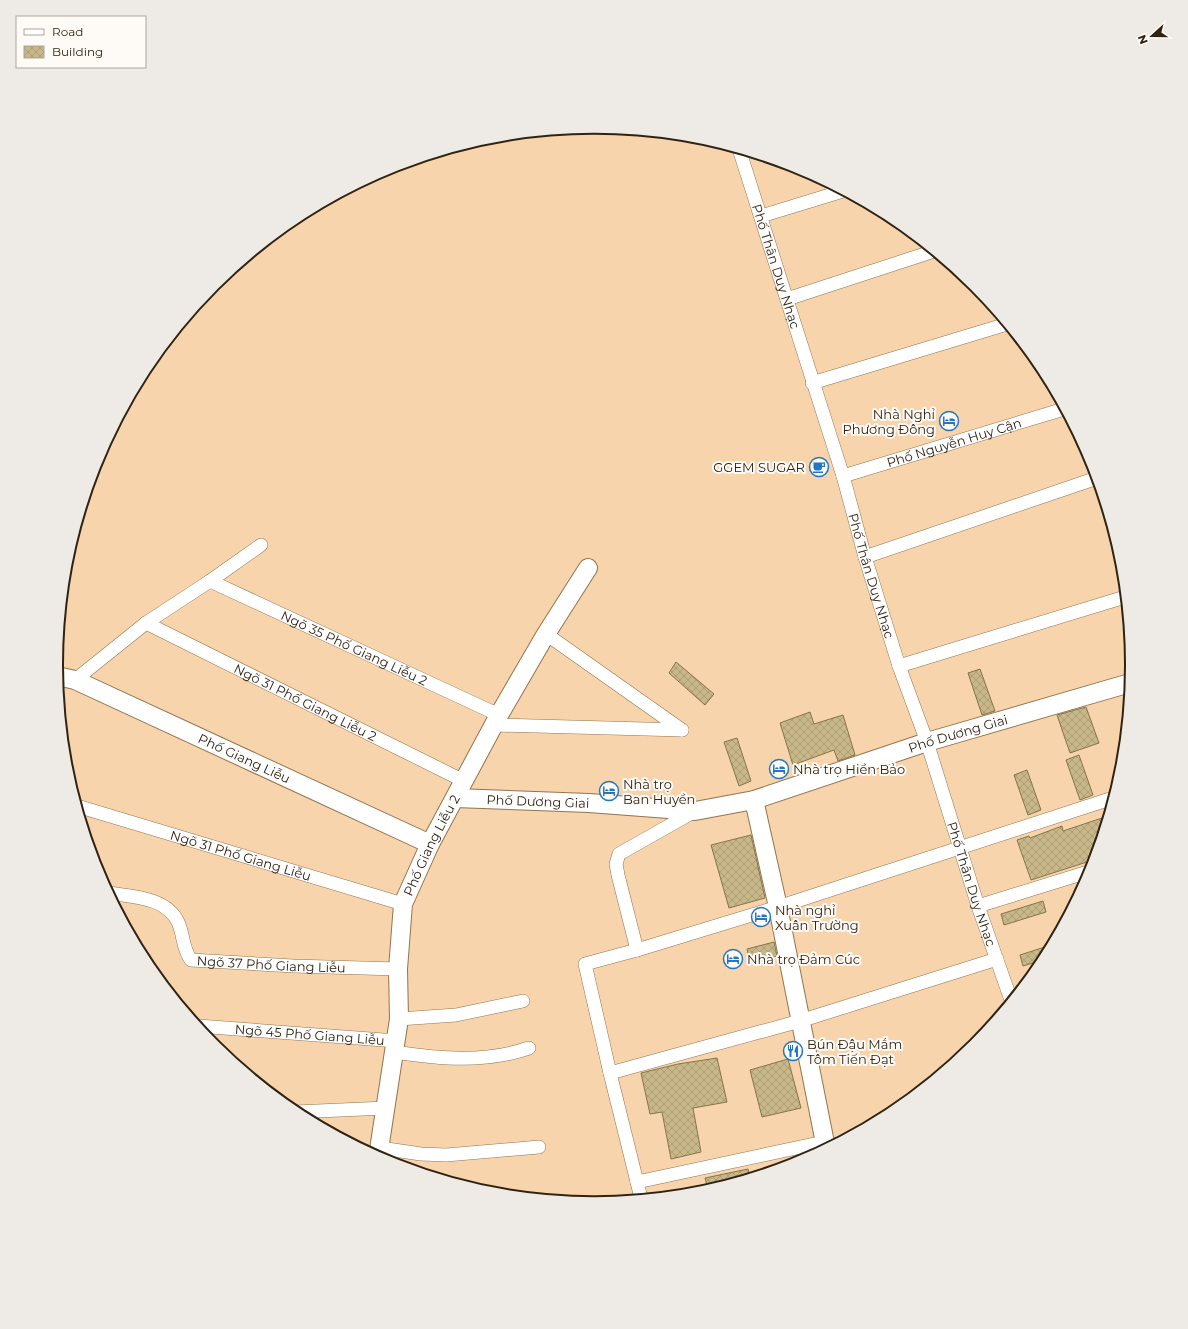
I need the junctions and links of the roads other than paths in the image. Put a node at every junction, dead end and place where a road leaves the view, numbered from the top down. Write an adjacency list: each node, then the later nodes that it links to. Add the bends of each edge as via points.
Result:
1 (741, 155): 3 (street, Phố Thân Duy Nhạc)
2 (838, 193): 3 (street)
3 (761, 216): 5 (street, Phố Thân Duy Nhạc)
4 (929, 253): 5 (street)
5 (787, 299): 7 (street, Phố Thân Duy Nhạc)
6 (1002, 325): 7 (street)
7 (812, 382): 9 (street, Phố Thân Duy Nhạc)
8 (1059, 409): 9 (street, Phố Nguyễn Huy Cận)
9 (843, 476): 12 (street, Phố Thân Duy Nhạc)
10 (1092, 480): 12 (street)
11 (261, 545): 14 (street)
12 (865, 556): 18 (street, Phố Thân Duy Nhạc)
13 (588, 568): 17 (street, Phố Giang Liễu 2)
14 (210, 581): 16 (street); 22 (street, Ngõ 35 Phố Giang Liễu 2)
15 (1120, 598): 18 (street)
16 (146, 623): 20 (street); 24 (street, Ngõ 31 Phố Giang Liễu 2)
17 (546, 634): 22 (street, Phố Giang Liễu 2); 22 (street, via 682,730)
18 (899, 666): 23 (street, Phố Thân Duy Nhạc)
19 (63, 677): 20 (street, Phố Giang Liễu)
20 (75, 680): 30 (street, Phố Giang Liễu)
21 (1124, 685): 23 (street, Phố Dương Giai)
22 (497, 720): 24 (street, Phố Giang Liễu 2)
23 (927, 742): 26 (street, Phố Dương Giai); 31 (street, Phố Thân Duy Nhạc)
24 (464, 781): 25 (street, Phố Giang Liễu 2)
25 (455, 798): 29 (street, Phố Dương Giai, via 589,803); 30 (street, Phố Giang Liễu 2)
26 (754, 800): 29 (street, Phố Dương Giai); 36 (street)
27 (1108, 800): 31 (street)
28 (83, 807): 34 (street, Ngõ 31 Phố Giang Liễu)
29 (695, 811): 37 (street, via 619,854 616,864 618,875)
30 (430, 844): 34 (street, Phố Giang Liễu 2)
31 (960, 849): 35 (street, Phố Thân Duy Nhạc); 36 (street)
32 (1082, 874): 35 (street)
33 (116, 894): 39 (street, Ngõ 37 Phố Giang Liễu, via 158,902 178,922 186,953 191,960)
34 (404, 904): 39 (street, Phố Giang Liễu 2)
35 (978, 906): 38 (street, Phố Thân Duy Nhạc)
36 (778, 907): 37 (street); 43 (street)
37 (637, 950): 47 (street, via 586,964)
38 (997, 959): 40 (street, Phố Thân Duy Nhạc); 43 (street)
39 (398, 969): 42 (street, Phố Giang Liễu 2)
40 (1009, 995)
41 (523, 1001): 42 (street, via 456,1015)
42 (399, 1019): 45 (street, Phố Giang Liễu 2)
43 (800, 1021): 47 (street); 50 (street)
44 (206, 1027): 45 (street, Ngõ 45 Phố Giang Liễu)
45 (396, 1046): 46 (street, Ngõ 45 Phố Giang Liễu, via 448,1059 479,1059); 48 (street, Phố Giang Liễu 2)
46 (529, 1048)
47 (610, 1073): 55 (street)
48 (386, 1108): 49 (street); 53 (street, Phố Giang Liễu 2)
49 (308, 1111)
50 (825, 1143)
51 (539, 1147): 54 (street, via 446,1155)
52 (816, 1147): 55 (street)
53 (379, 1150)
54 (385, 1152)
55 (637, 1182): 56 (street)
56 (640, 1193)

